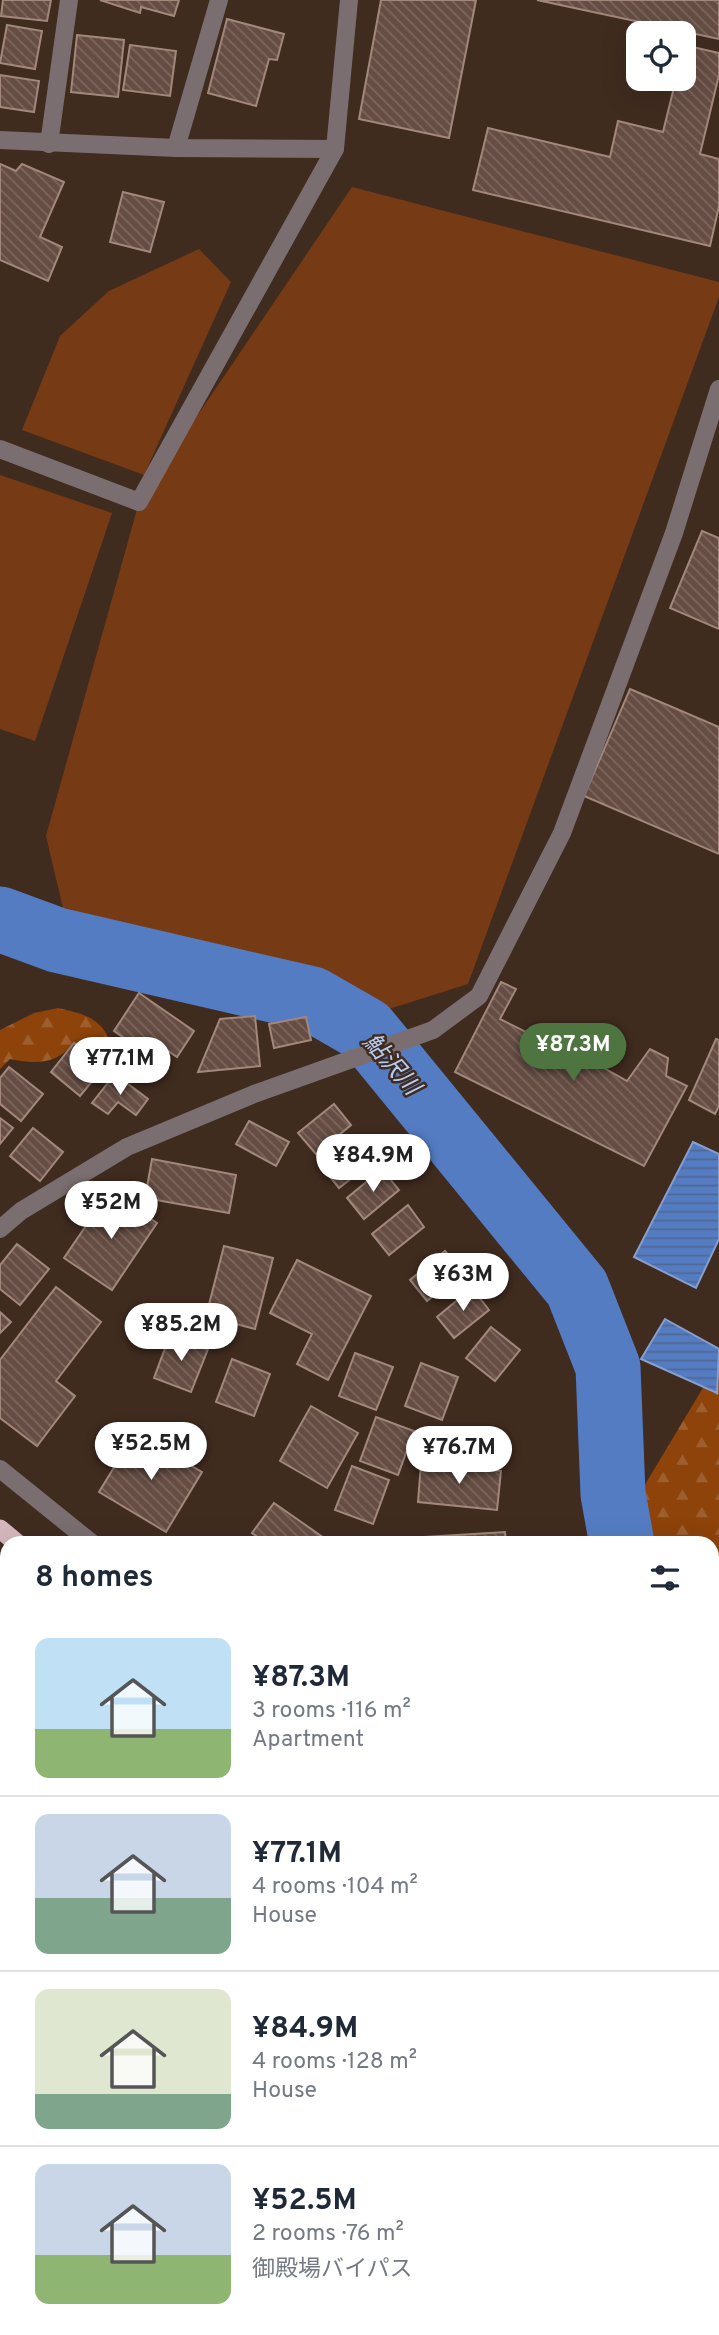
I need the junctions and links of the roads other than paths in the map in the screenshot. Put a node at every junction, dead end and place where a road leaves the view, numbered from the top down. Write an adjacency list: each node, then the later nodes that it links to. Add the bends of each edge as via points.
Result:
1 (69, 0): 5 (street)
2 (219, 0): 6 (street)
3 (349, 0): 7 (street)
4 (0, 140): 5 (street)
5 (49, 144): 6 (street)
6 (176, 148): 7 (street)
7 (334, 149): 9 (street, via 139,502)
8 (719, 389): 10 (street, via 674,533 562,833 479,996 433,1030 254,1094 127,1147)
9 (0, 449)
10 (0, 1229)
11 (0, 1469): 12 (street)
12 (83, 1536)

